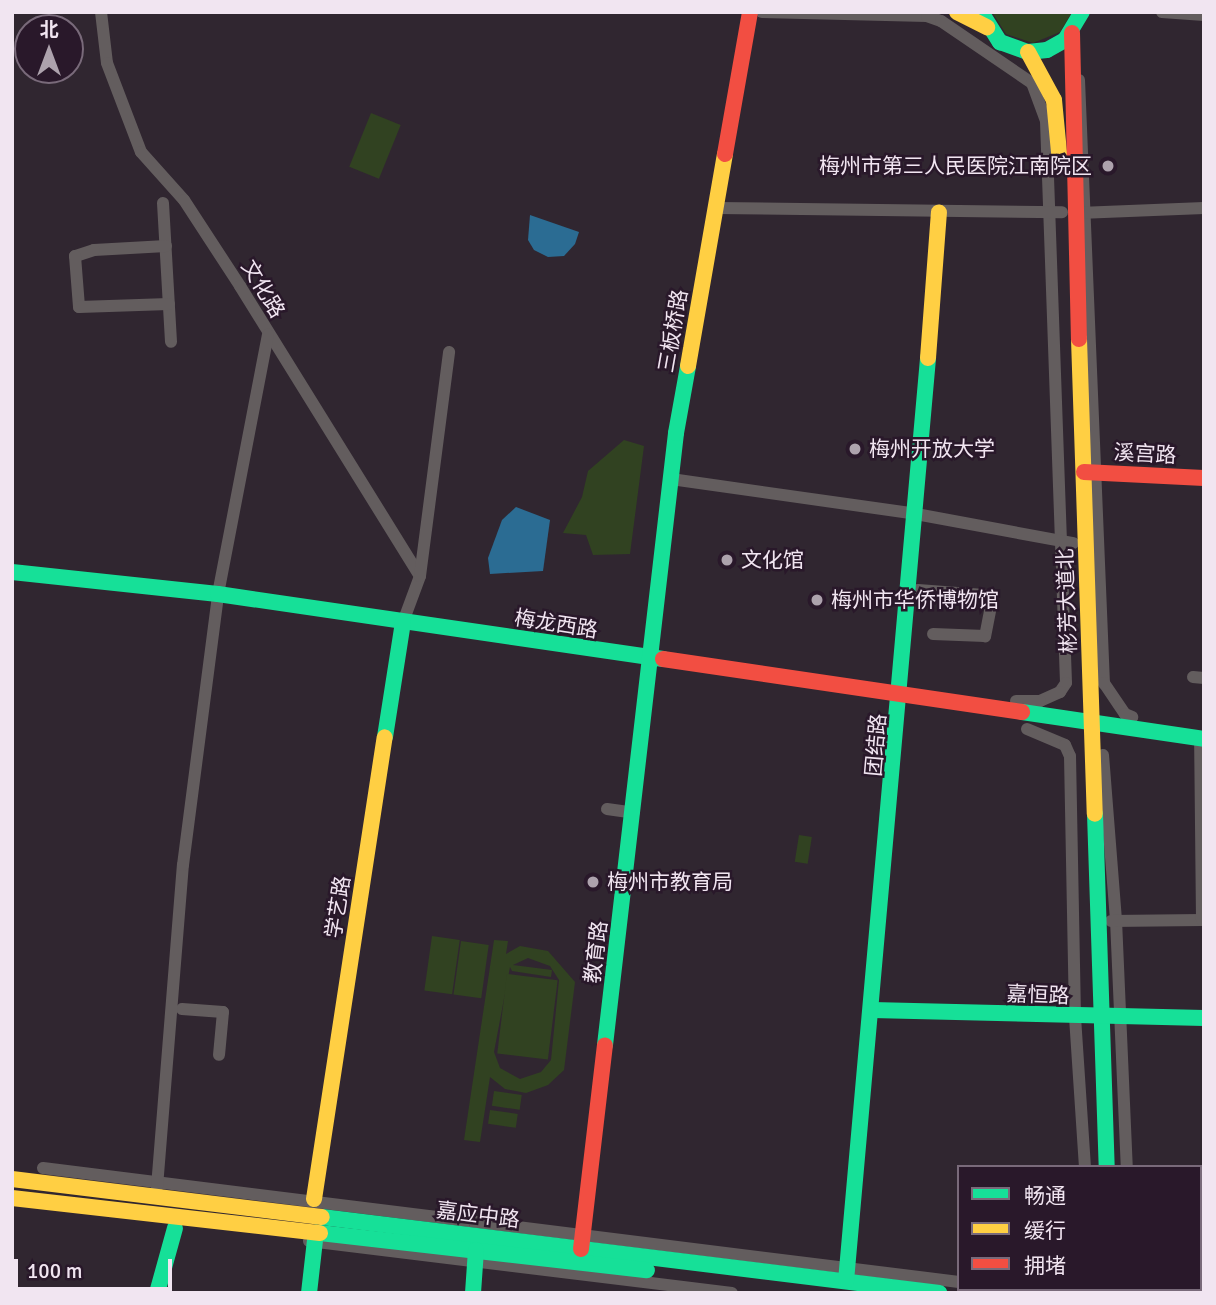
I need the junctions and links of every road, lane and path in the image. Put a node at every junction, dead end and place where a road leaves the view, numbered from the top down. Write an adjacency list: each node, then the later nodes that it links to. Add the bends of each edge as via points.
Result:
1 (101, 12): 19 (street, 文化路, via 107,63 141,152 184,200)
2 (750, 12): 13 (main road, 三板桥路)
3 (762, 12): 16 (street, via 927,16 1032,83)
4 (957, 12): 8 (main road)
5 (1097, 12): 9 (main road)
6 (1162, 12): 7 (street)
7 (1204, 15)
8 (984, 20): 10 (main road, via 1000,42)
9 (1077, 23): 10 (main road, via 1056,46); 16 (main road, 彬芳大道北)
10 (1028, 52): 16 (main road, 彬芳大道北, via 1054,100 1059,120)
11 (1079, 80): 16 (street)
12 (163, 203): 17 (street)
13 (716, 208): 15 (street); 24 (main road, 三板桥路)
14 (1204, 208): 16 (street)
15 (939, 212): 16 (street); 25 (main road, 团结路)
16 (1068, 213): 22 (main road, 彬芳大道北); 26 (main road, 彬芳大道北)
17 (166, 246): 18 (street); 18 (street, via 94,250 75,256 79,307)
18 (169, 304): 20 (street)
19 (268, 335): 28 (street, 文化路); 30 (street)
20 (171, 342)
21 (449, 352): 28 (street)
22 (1090, 472): 23 (main road, 溪宫路); 36 (street, via 1104,683); 37 (main road, 彬芳大道北)
23 (1204, 478)
24 (671, 479): 25 (street); 33 (main road, 三板桥路)
25 (916, 514): 26 (street); 34 (main road, 团结路)
26 (1067, 542): 35 (street, via 1066,683 1060,692 1040,701); 37 (main road, 彬芳大道北)
27 (12, 572): 30 (main road, 梅龙西路)
28 (420, 576): 31 (street)
29 (918, 590): 32 (street, via 984,595 991,606 985,636)
30 (218, 594): 31 (main road, 梅龙西路); 57 (street, via 183,865)
31 (403, 622): 33 (main road, 梅龙西路); 59 (main road, 学艺路)
32 (933, 634)
33 (650, 659): 34 (main road, 梅龙西路); 42 (main road, 教育路)
34 (901, 696): 37 (main road, 梅龙西路); 46 (main road, 团结路)
35 (1016, 701)
36 (1132, 717)
37 (1085, 722): 39 (main road, 梅龙西路); 44 (main road, 彬芳大道北); 47 (main road, 彬芳大道北)
38 (1027, 729): 47 (street, via 1065,746 1070,755)
39 (1202, 738): 43 (street, via 1202,920)
40 (1103, 755): 43 (street)
41 (607, 809): 42 (street)
42 (634, 813): 63 (main road, 教育路)
43 (1116, 920): 44 (street); 48 (street)
44 (1098, 921): 47 (main road, 彬芳大道北)
45 (182, 1009): 50 (street, via 223,1012)
46 (872, 1010): 47 (main road, 嘉恒路); 65 (main road, 团结路)
47 (1089, 1017): 48 (main road, 嘉恒路); 51 (street); 52 (main road, 彬芳大道北); 53 (main road, 彬芳大道北)
48 (1120, 1017): 49 (main road, 嘉恒路); 54 (street)
49 (1204, 1018)
50 (219, 1055)
51 (1085, 1165)
52 (1096, 1165)
53 (1107, 1165)
54 (1127, 1165)
55 (43, 1168): 57 (street)
56 (15, 1177): 57 (main road, 嘉应中路)
57 (157, 1189): 59 (street); 63 (main road, 嘉应中路)
58 (12, 1198): 62 (main road, 嘉应中路)
59 (314, 1199): 63 (street)
60 (31, 1208): 62 (street)
61 (175, 1228): 67 (main road)
62 (315, 1237): 64 (main road, 嘉应中路); 68 (main road)
63 (582, 1243): 65 (main road, 嘉应中路)
64 (476, 1256): 65 (main road, 嘉应中路); 69 (main road); 70 (street)
65 (843, 1281): 66 (street); 71 (main road, 嘉应中路)
66 (957, 1282)
67 (157, 1293)
68 (309, 1293)
69 (472, 1293)
70 (732, 1293)
71 (939, 1293)

